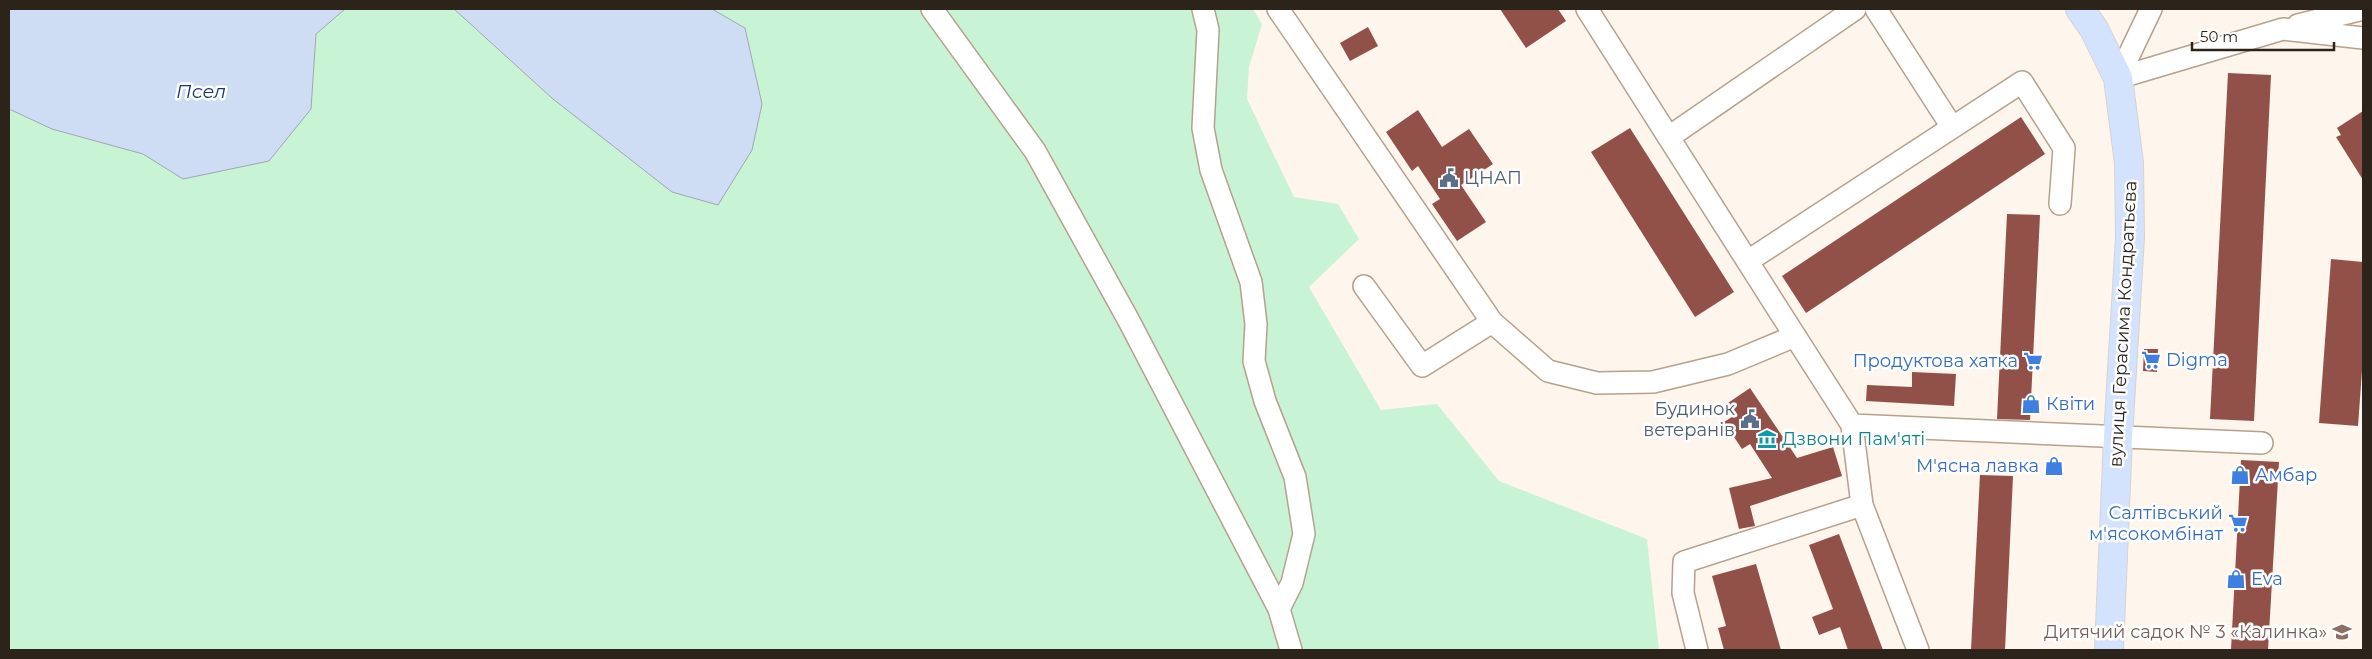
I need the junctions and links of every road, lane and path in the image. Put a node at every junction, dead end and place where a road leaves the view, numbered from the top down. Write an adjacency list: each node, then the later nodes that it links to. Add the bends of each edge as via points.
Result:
1 (932, 9): 24 (street, via 1035,150 1133,329)
2 (1203, 9): 24 (street, via 1208,30 1203,128 1211,170 1251,282 1256,324 1254,361 1277,435 1295,477 1304,534 1292,583)
3 (1278, 9): 18 (street)
4 (1587, 9): 14 (street)
5 (1855, 9): 14 (street)
6 (1876, 9): 13 (street)
7 (2080, 9): 12 (main road, вулиця Герасима Кондратьєва, via 2094,29)
8 (2151, 9): 12 (street)
9 (2363, 9): 10 (street)
10 (2283, 29): 11 (street); 12 (street)
11 (2360, 42)
12 (2118, 78): 21 (main road, вулиця Герасима Кондратьєва, via 2129,163 2130,237)
13 (1952, 127): 15 (street, via 2022,82 2064,148); 16 (street)
14 (1669, 137): 16 (street)
15 (2060, 204)
16 (1748, 261): 19 (street)
17 (1364, 286): 18 (street, via 1422,366)
18 (1492, 322): 19 (street, via 1548,370 1597,383 1653,382 1728,364)
19 (1795, 336): 20 (street)
20 (1852, 425): 21 (street); 23 (street)
21 (2118, 437): 22 (street); 28 (main road, вулиця Герасима Кондратьєва)
22 (2262, 443)
23 (1862, 506): 26 (street, via 1684,562 1683,593); 27 (street)
24 (1279, 609): 25 (street)
25 (1290, 650)
26 (1698, 650)
27 (1918, 650)
28 (2109, 650)

